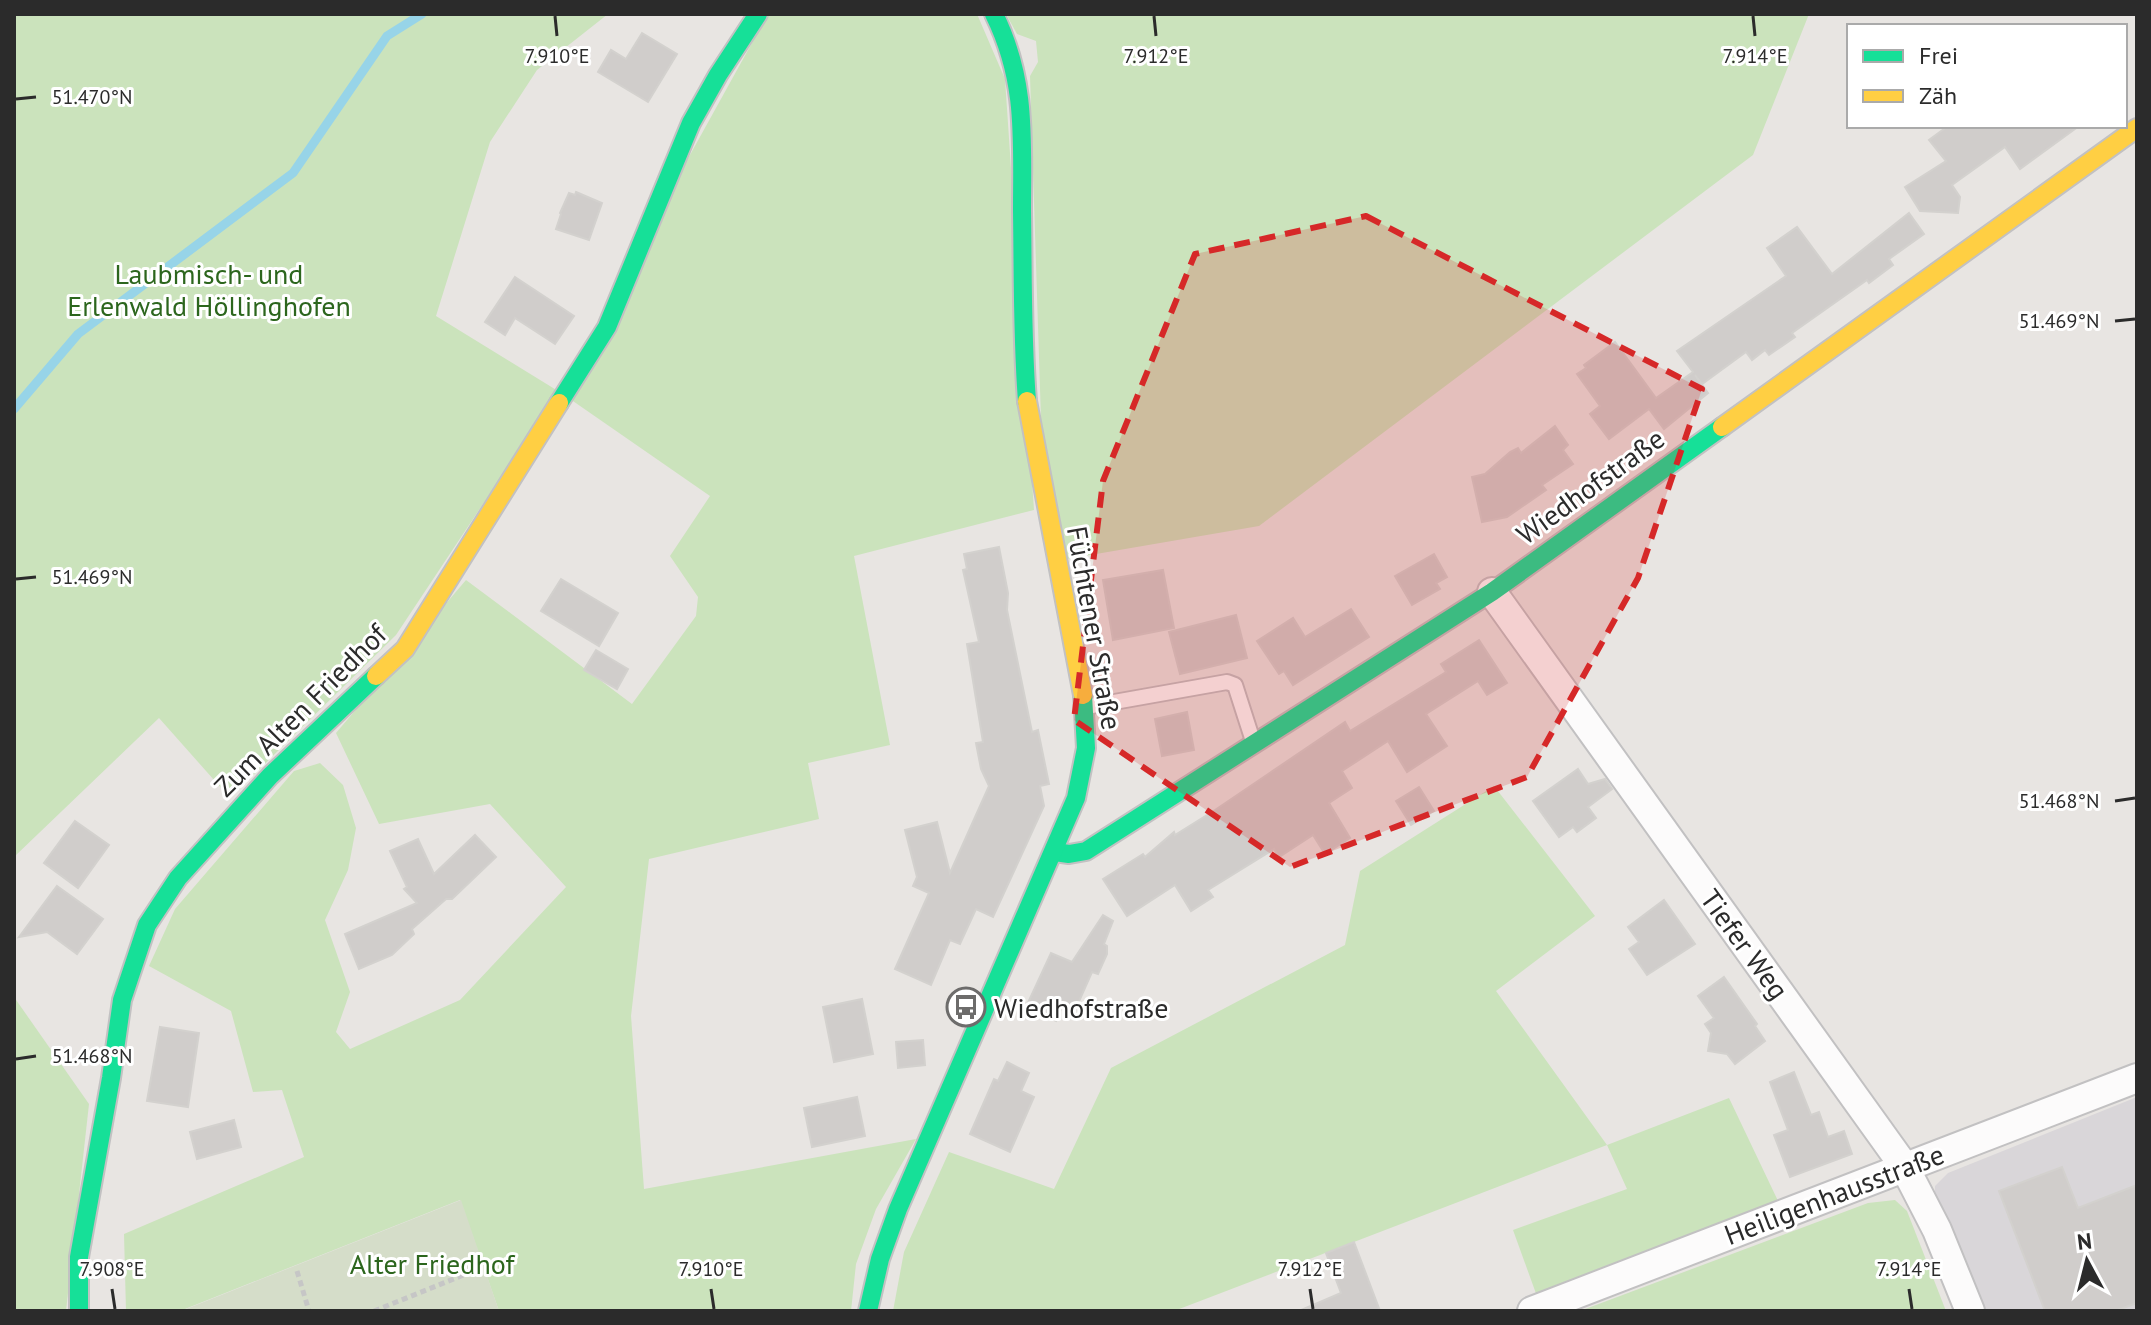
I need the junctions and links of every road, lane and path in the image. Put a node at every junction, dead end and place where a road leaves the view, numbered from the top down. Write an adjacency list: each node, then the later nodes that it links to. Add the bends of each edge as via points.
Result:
1 (758, 14): 12 (street, Zum Alten Friedhof, via 683,138 607,327 405,649 270,776 178,878 147,925 122,1000 79,1257)
2 (994, 14): 5 (street, Füchtener Straße, via 1018,78 1022,120 1022,336 1028,416)
3 (2137, 128): 4 (street, Wiedhofstraße)
4 (1492, 592): 6 (street, Wiedhofstraße); 9 (street, Tiefer Weg)
5 (1085, 707): 6 (lane, via 1227,682 1235,685); 7 (street, Füchtener Straße, via 1087,764)
6 (1254, 743): 7 (street, Wiedhofstraße, via 1086,851)
7 (1055, 852): 15 (street, Füchtener Straße, via 898,1209)
8 (2137, 1078): 9 (street, Heiligenhausstraße)
9 (1904, 1166): 16 (street, Heiligenhausstraße); 17 (street, Tiefer Weg)
10 (481, 1268): 14 (path)
11 (297, 1271): 13 (path)
12 (79, 1311)
13 (309, 1311)
14 (374, 1311)
15 (868, 1311)
16 (1532, 1311)
17 (1970, 1311)

